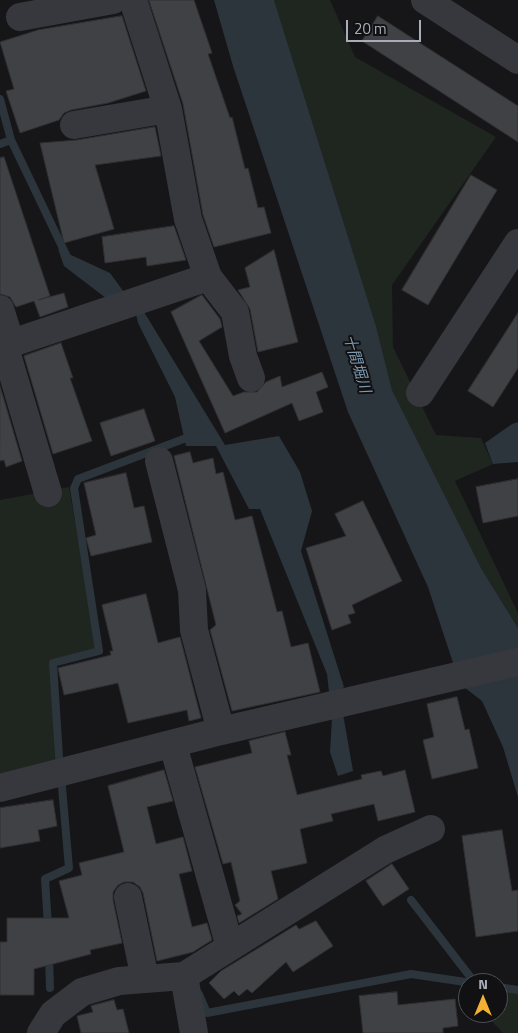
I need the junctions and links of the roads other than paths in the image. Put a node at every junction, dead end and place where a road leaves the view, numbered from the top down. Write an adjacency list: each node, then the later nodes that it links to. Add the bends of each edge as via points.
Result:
1 (114, 0): 4 (street)
2 (133, 0): 6 (street)
3 (425, 0): 5 (street)
4 (20, 17)
5 (518, 60)
6 (168, 109): 7 (street); 9 (street, via 188,219)
7 (74, 125)
8 (518, 242): 13 (street)
9 (208, 277): 11 (street); 12 (street, via 235,312 243,356)
10 (0, 308): 11 (street, via 6,328)
11 (3, 345): 15 (street)
12 (251, 378)
13 (420, 393)
14 (158, 461): 17 (street, via 192,590 194,630)
15 (48, 493)
16 (518, 662): 17 (street)
17 (221, 731): 18 (street)
18 (173, 745): 19 (street); 22 (street)
19 (0, 788)
20 (431, 829): 22 (street, via 385,850)
21 (128, 897): 24 (street)
22 (230, 947): 23 (street)
23 (184, 976): 24 (street); 26 (street)
24 (145, 978): 25 (street, via 119,981 82,992 53,1014)
25 (41, 1033)
26 (194, 1033)

